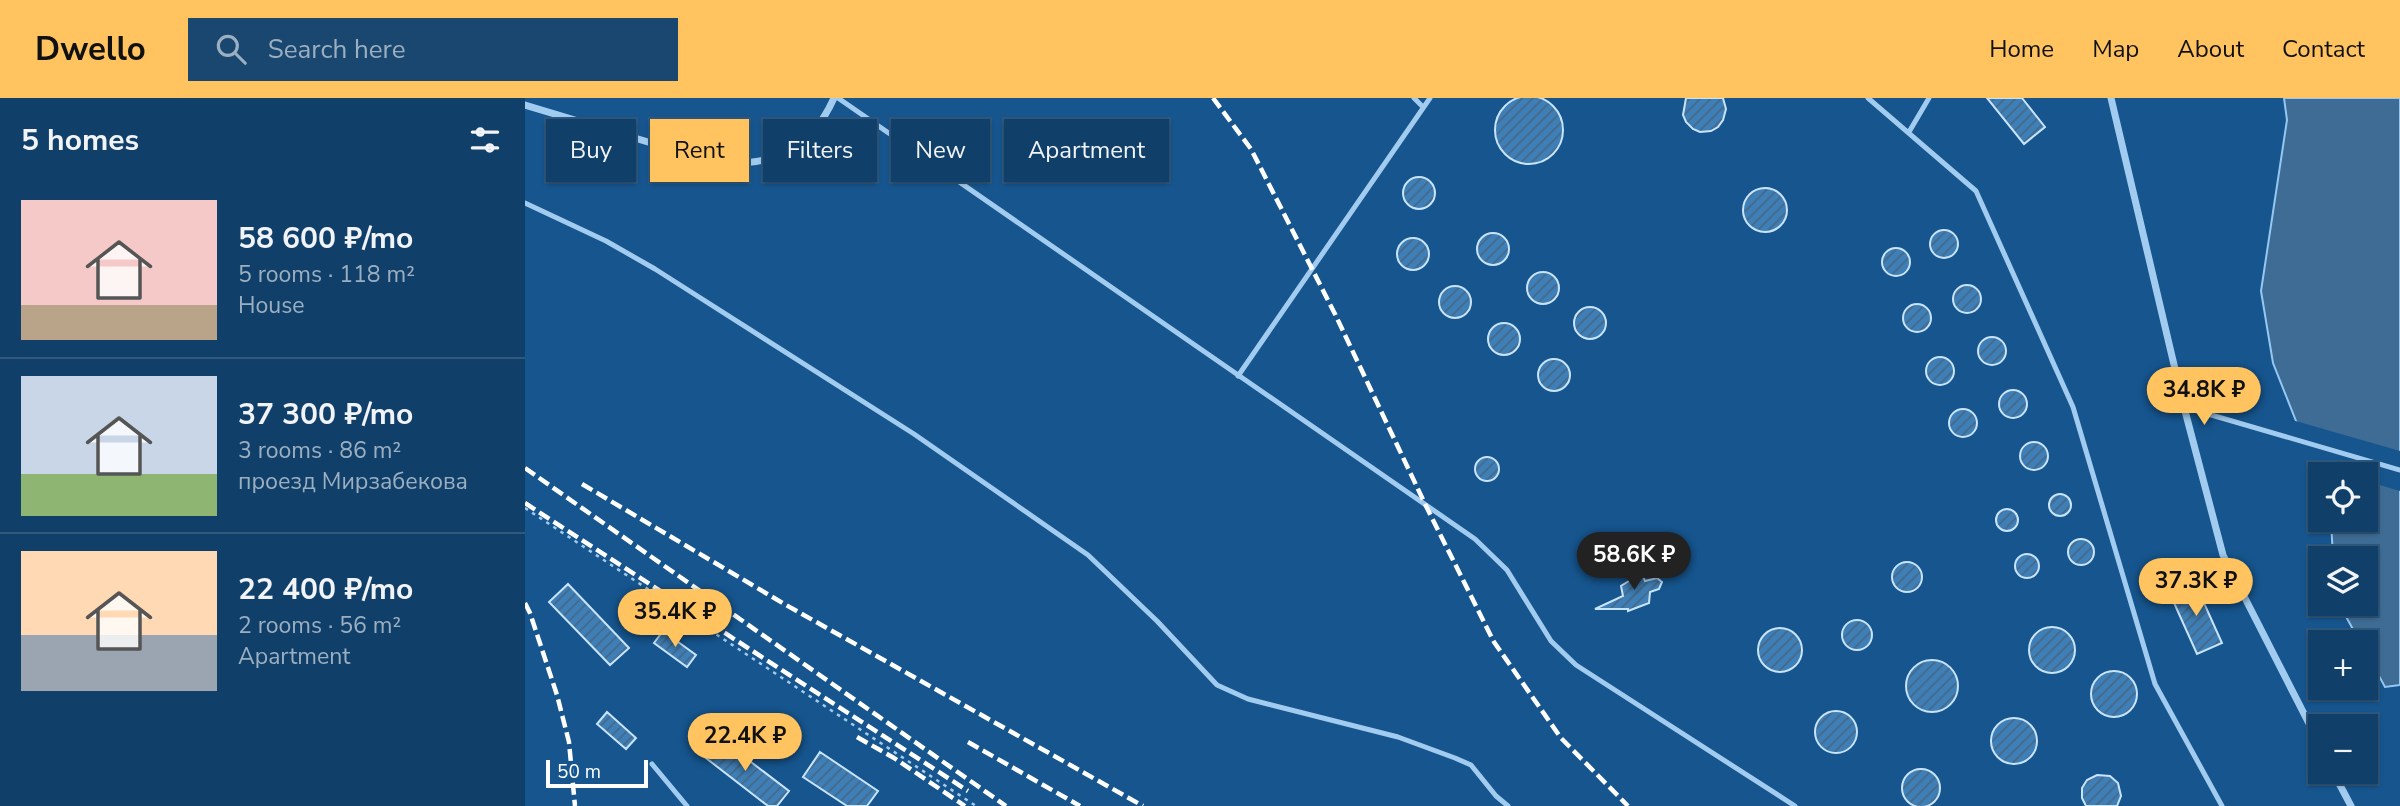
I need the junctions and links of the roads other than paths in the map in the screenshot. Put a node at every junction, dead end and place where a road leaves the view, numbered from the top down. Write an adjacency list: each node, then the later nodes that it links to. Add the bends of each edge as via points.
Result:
1 (836, 98): 7 (street, via 808,138 769,161 750,164 717,163); 11 (lane)
2 (1415, 98): 8 (lane)
3 (1430, 98): 8 (lane)
4 (1868, 98): 9 (lane)
5 (1929, 98): 9 (lane)
6 (2112, 98): 12 (street)
7 (525, 105)
8 (1423, 107): 11 (lane)
9 (1909, 132): 20 (lane, via 1976,191 2073,407 2155,684)
10 (525, 203): 18 (lane, via 666,276 914,434 1088,555 1217,685 1248,699 1398,737 1455,758 1471,765)
11 (1238, 376): 19 (lane, via 1475,539 1507,570 1551,641 1576,665)
12 (2184, 407): 13 (lane); 14 (street, via 2223,555)
13 (2400, 470)
14 (2308, 722)
15 (652, 764): 17 (lane)
16 (2339, 784): 21 (street)
17 (687, 806)
18 (1508, 806)
19 (1795, 806)
20 (2222, 806)
21 (2351, 806)

